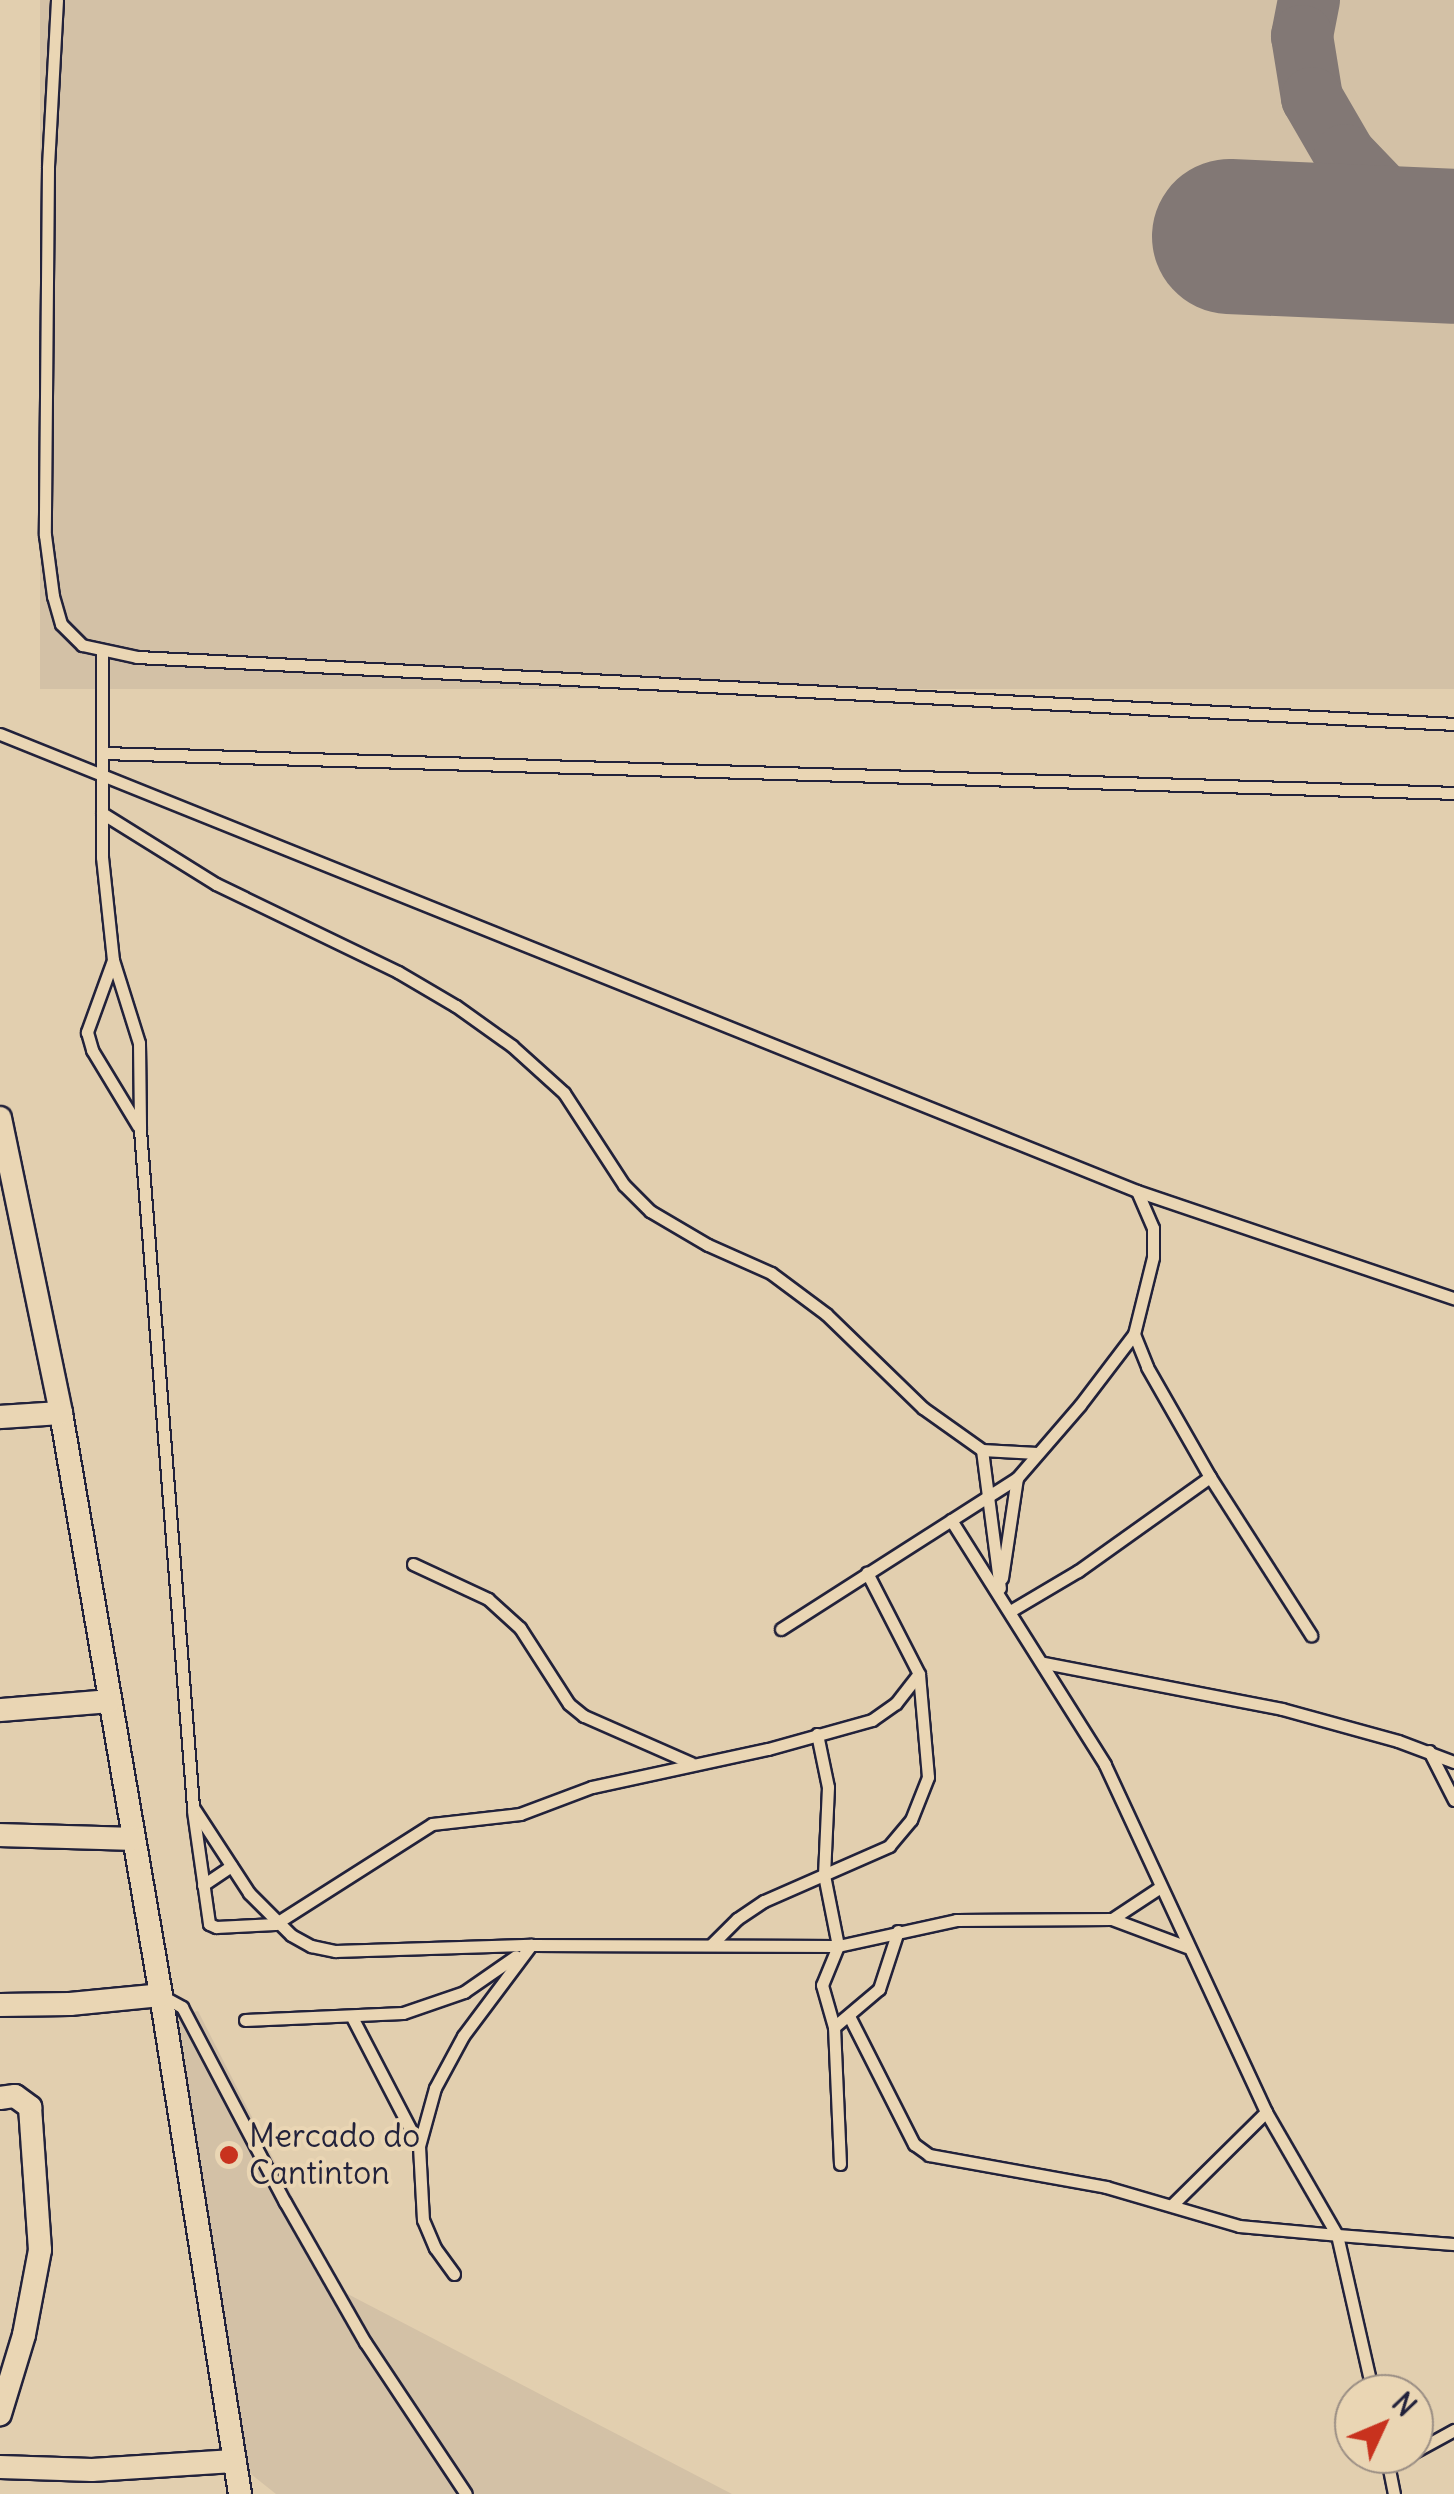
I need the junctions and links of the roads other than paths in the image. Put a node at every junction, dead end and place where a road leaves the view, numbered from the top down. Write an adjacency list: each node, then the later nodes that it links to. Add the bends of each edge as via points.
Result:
1 (57, 0): 2 (lane, via 48,168 45,535 61,624 82,645)
2 (102, 650): 3 (lane, via 138,657); 5 (lane)
3 (1454, 724)
4 (0, 734): 6 (lane)
5 (102, 753): 6 (lane); 7 (lane)
6 (102, 776): 8 (lane); 12 (lane)
7 (1454, 793)
8 (102, 813): 9 (lane); 17 (lane, via 216,884 398,972 512,1046 564,1093 624,1185 650,1211 771,1274 826,1314 923,1408)
9 (114, 960): 11 (lane, via 139,1043); 11 (lane, via 87,1032)
10 (0, 1118): 15 (street)
11 (140, 1130): 38 (lane)
12 (1137, 1191): 13 (lane); 14 (lane, via 1153,1228 1153,1256)
13 (1454, 1298)
14 (1134, 1334): 18 (lane); 19 (lane)
15 (61, 1413): 16 (street); 31 (street)
16 (0, 1418)
17 (982, 1450): 18 (lane); 21 (lane)
18 (1036, 1453): 20 (lane)
19 (1210, 1477): 26 (lane); 28 (lane)
20 (1016, 1478): 21 (lane); 25 (lane)
21 (988, 1496): 22 (lane); 25 (lane)
22 (952, 1520): 24 (lane); 25 (lane)
23 (412, 1564): 36 (lane, via 488,1598 520,1628 569,1704 584,1716)
24 (867, 1573): 27 (lane); 30 (lane)
25 (1000, 1592): 26 (lane)
26 (1012, 1610): 29 (lane)
27 (781, 1628)
28 (1311, 1635)
29 (1044, 1662): 34 (lane, via 1282,1709); 44 (lane, via 1105,1765)
30 (919, 1674): 33 (lane, via 872,1720); 42 (lane, via 928,1777 911,1820 889,1846)
31 (110, 1700): 32 (street); 40 (street)
32 (0, 1710)
33 (817, 1734): 36 (lane); 42 (lane, via 828,1786)
34 (1429, 1752): 35 (lane); 37 (lane)
35 (1454, 1762)
36 (691, 1763): 46 (lane, via 592,1786 520,1814 432,1824)
37 (1454, 1800)
38 (192, 1807): 41 (lane); 43 (lane)
39 (0, 1835): 40 (street)
40 (133, 1839): 52 (street)
41 (231, 1866): 43 (lane); 46 (lane)
42 (824, 1874): 49 (lane, via 764,1901); 50 (lane)
43 (203, 1885): 46 (lane, via 207,1918 216,1927)
44 (1159, 1888): 45 (lane); 51 (lane)
45 (1112, 1919): 47 (lane, via 956,1920); 51 (lane)
46 (275, 1924): 48 (lane, via 311,1946 335,1951)
47 (898, 1931): 50 (lane); 54 (lane, via 879,1989)
48 (531, 1945): 49 (lane); 55 (lane, via 464,1992 403,2013); 60 (lane, via 463,2036 435,2088)
49 (711, 1945): 50 (lane)
50 (838, 1946): 57 (lane, via 822,1985)
51 (1187, 1947): 59 (lane)
52 (161, 1995): 53 (street); 68 (street); 74 (lane, via 182,2007 365,2342)
53 (0, 2005)
54 (849, 2016): 57 (lane); 62 (lane, via 914,2144 929,2155)
55 (353, 2018): 56 (lane); 60 (lane)
56 (245, 2020)
57 (834, 2027): 61 (lane)
58 (0, 2098): 67 (street, via 15,2096 30,2108 40,2250)
59 (1266, 2112): 62 (lane); 63 (lane)
60 (419, 2146): 65 (lane, via 423,2220)
61 (840, 2164)
62 (1173, 2204): 63 (lane, via 1239,2226)
63 (1337, 2235): 64 (lane); 66 (lane)
64 (1454, 2244)
65 (454, 2274)
66 (1368, 2374)
67 (0, 2414)
68 (234, 2462): 70 (street); 72 (street)
69 (0, 2467): 70 (street)
70 (92, 2470): 73 (street)
71 (1393, 2490): 75 (lane)
72 (243, 2492)
73 (92, 2494)
74 (466, 2494)
75 (1404, 2494)

